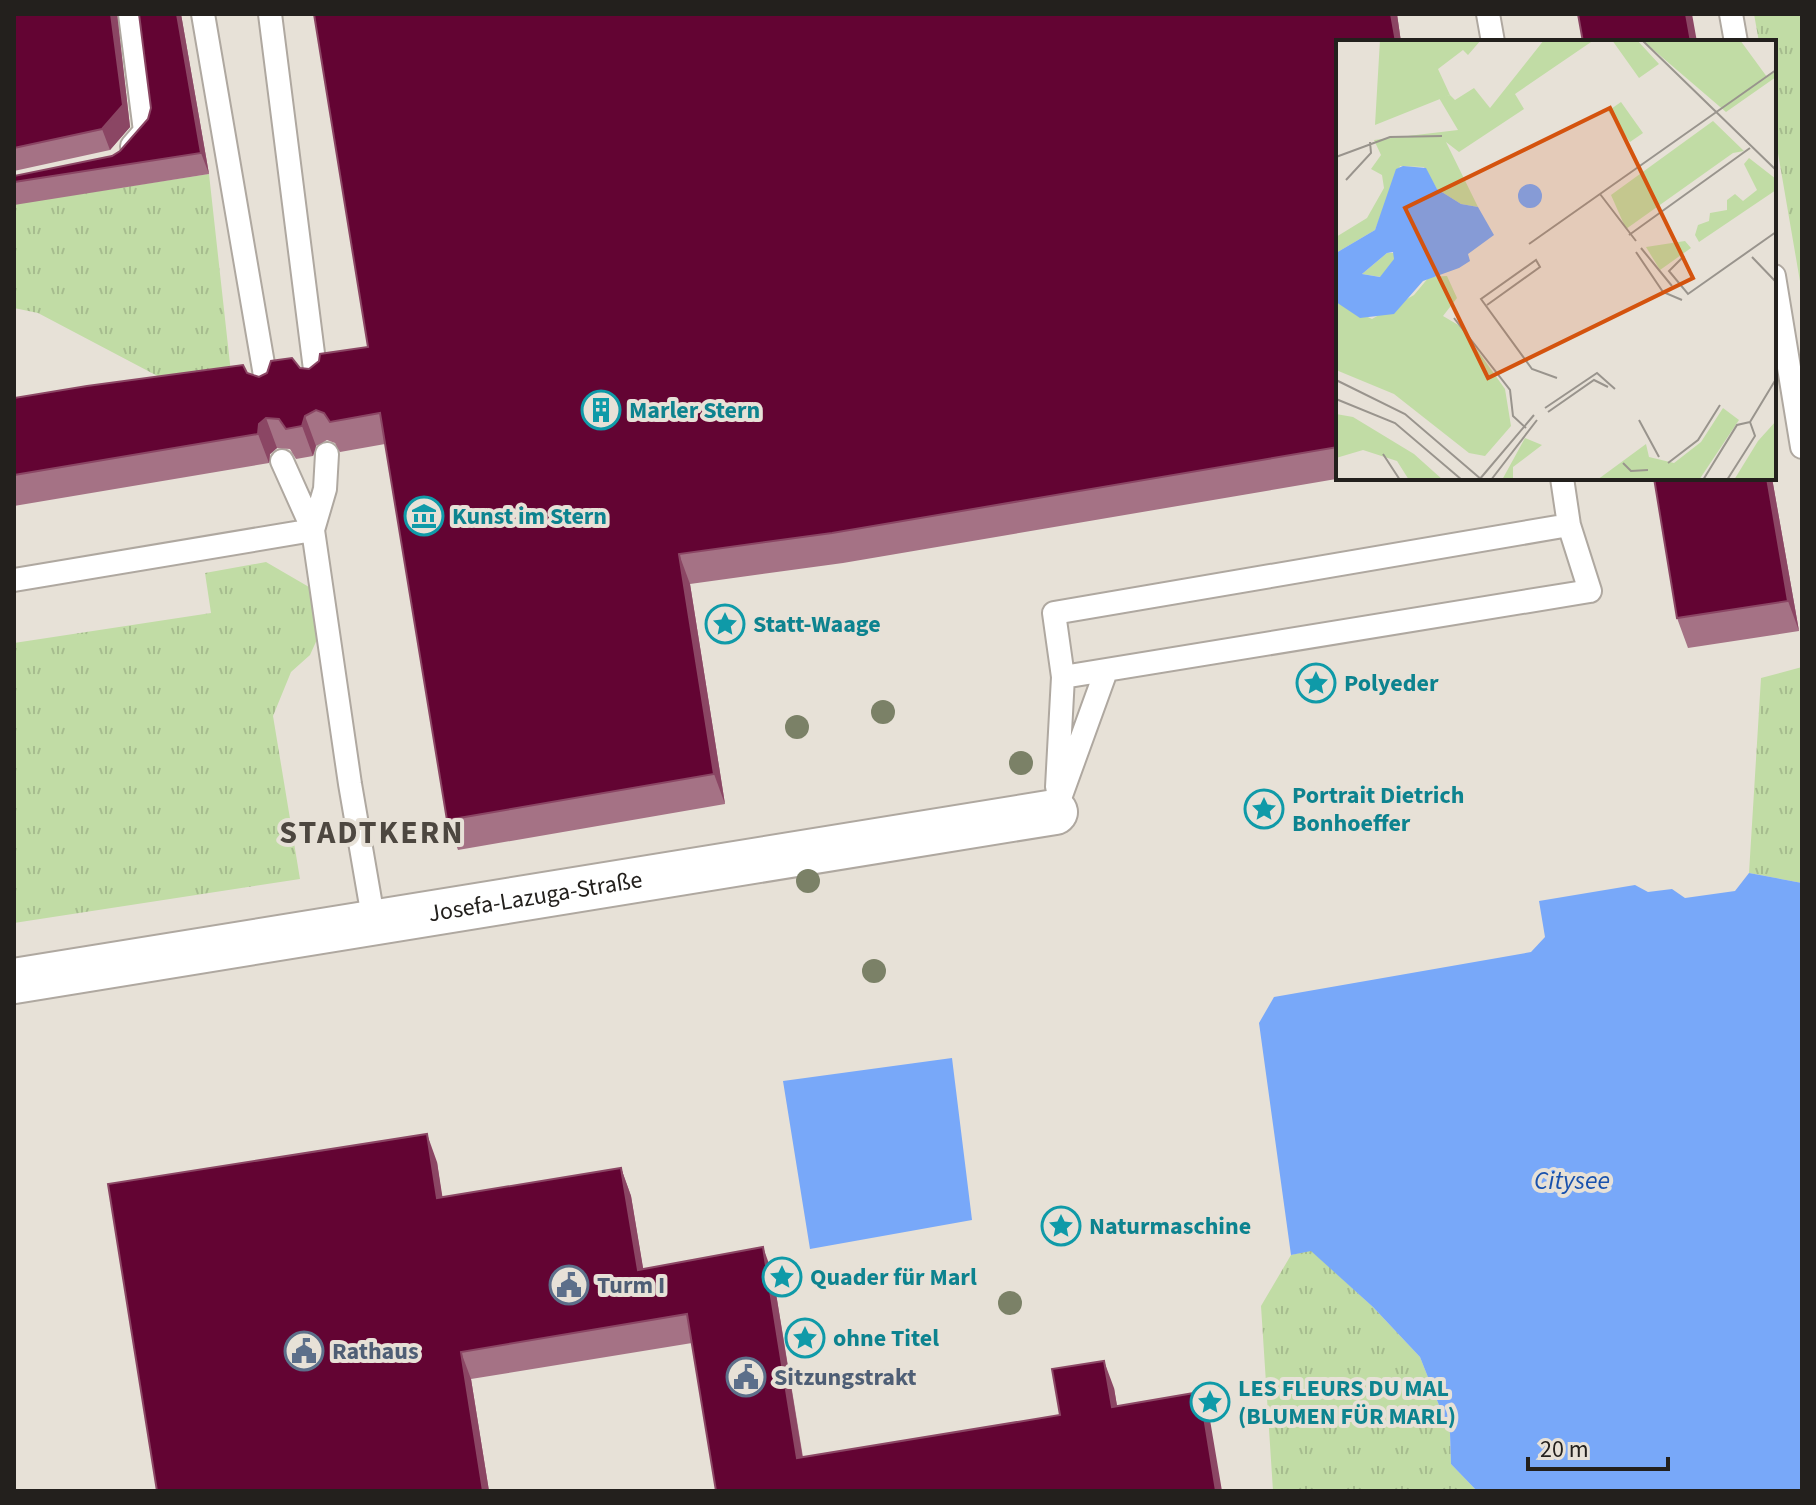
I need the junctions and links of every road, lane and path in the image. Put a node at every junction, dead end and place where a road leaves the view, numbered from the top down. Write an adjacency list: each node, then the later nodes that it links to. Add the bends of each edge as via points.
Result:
1 (130, 14): 8 (lane, via 145,131)
2 (203, 14): 11 (lane)
3 (270, 14): 10 (lane)
4 (1488, 14): 6 (lane)
5 (1731, 14): 7 (lane)
6 (1493, 40)
7 (1736, 40)
8 (117, 163)
9 (1776, 288): 12 (lane)
10 (317, 385)
11 (268, 393)
12 (1802, 447)
13 (327, 454): 17 (lane, via 325,489)
14 (282, 461): 17 (lane)
15 (1562, 480): 16 (lane)
16 (1569, 525): 19 (lane, via 1590,591); 20 (lane, via 1054,613)
17 (313, 530): 18 (lane); 22 (lane)
18 (14, 580)
19 (1106, 671): 20 (lane); 21 (lane)
20 (1063, 677): 21 (lane)
21 (1055, 812): 22 (street, Josefa-Lazuga-Straße)
22 (374, 923): 23 (street, Josefa-Lazuga-Straße)
23 (14, 981)

